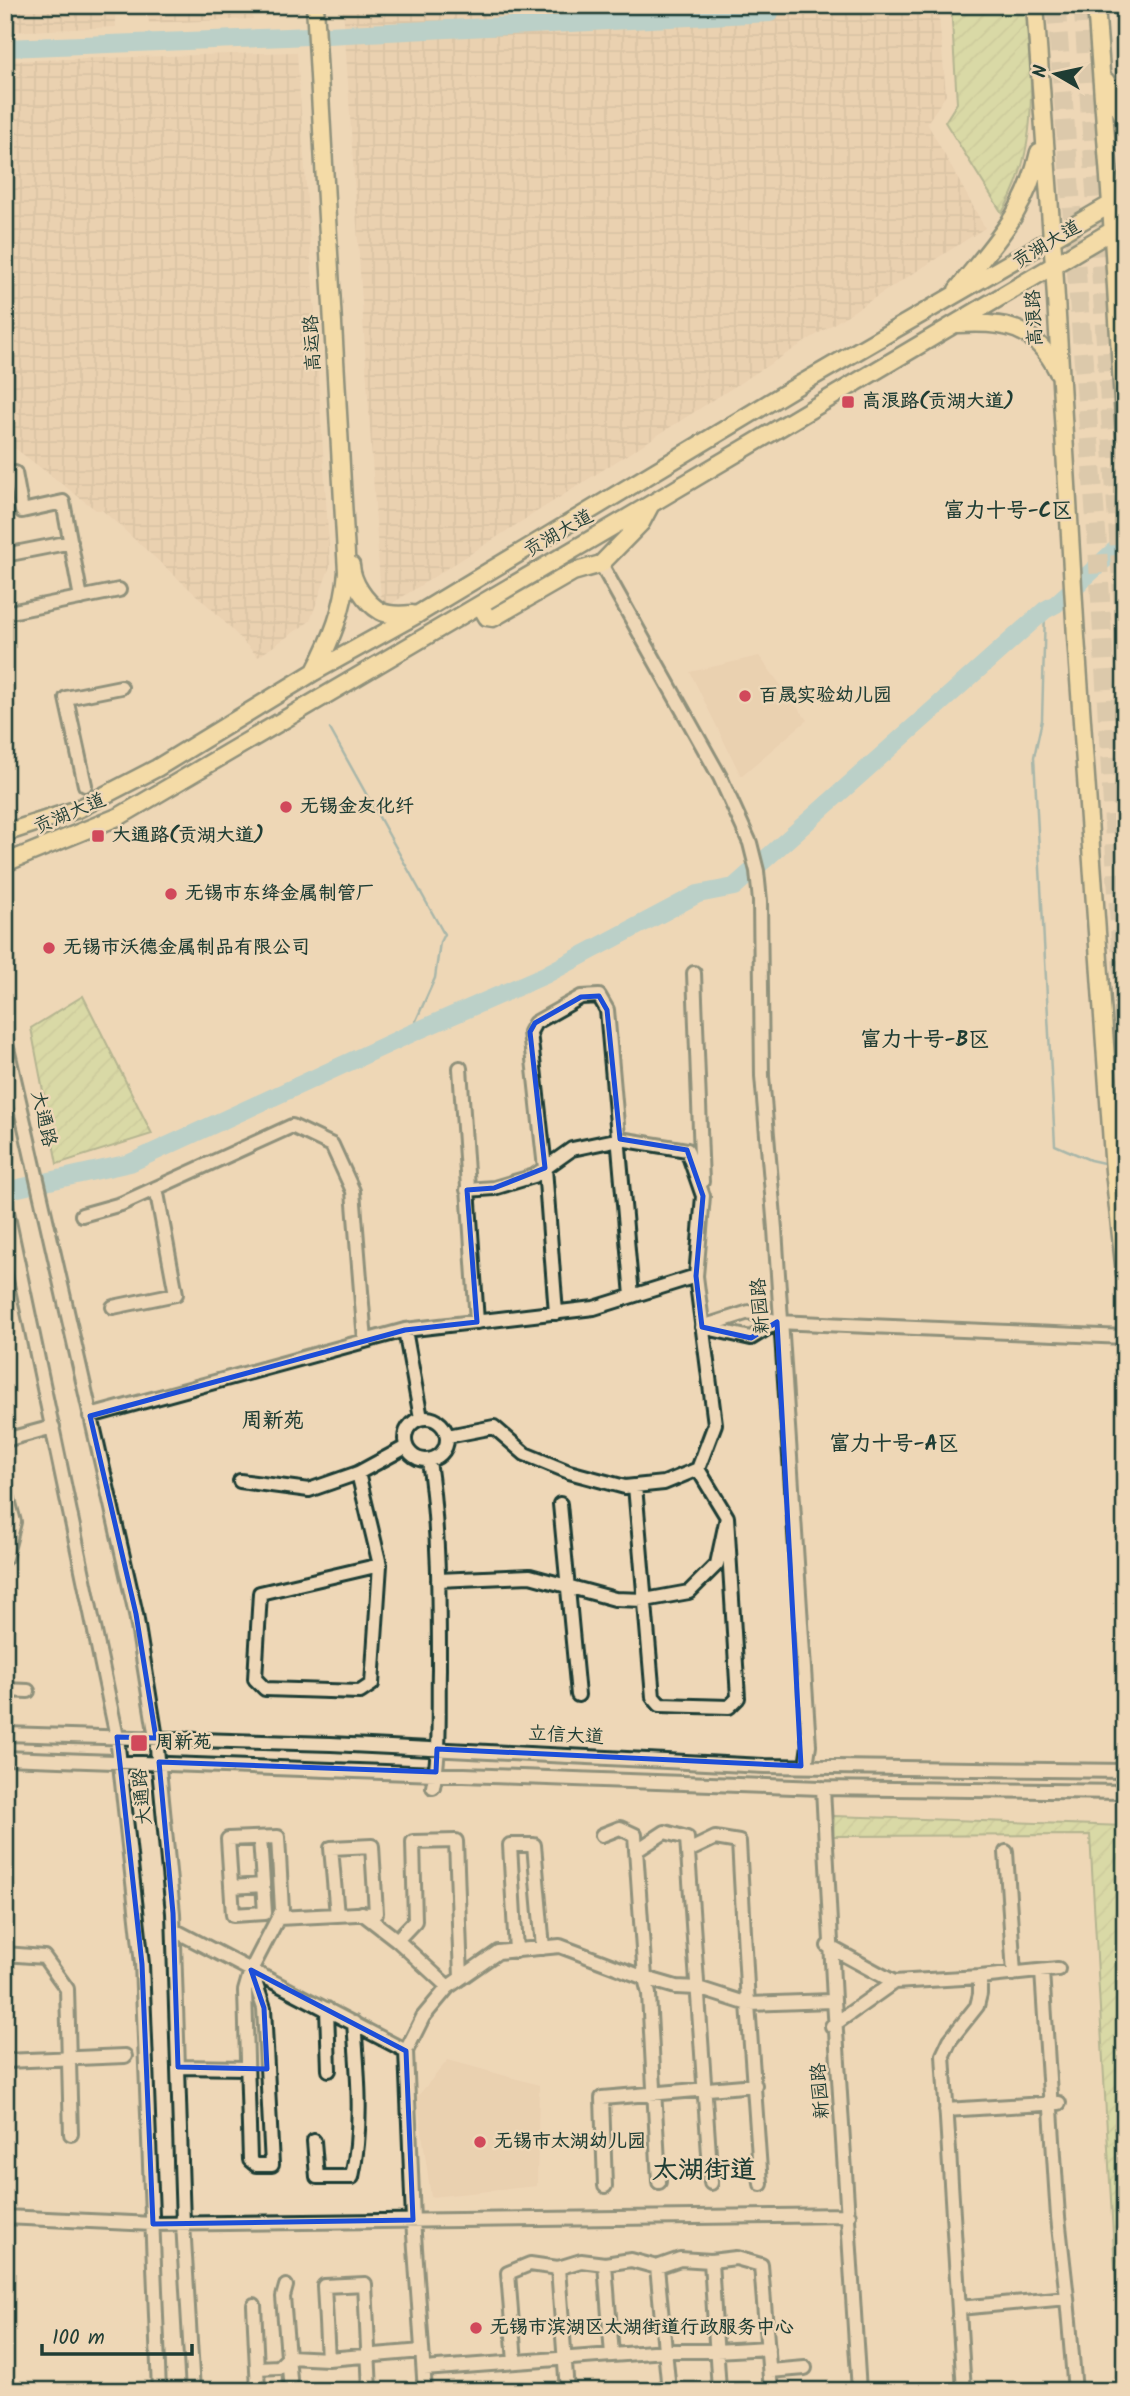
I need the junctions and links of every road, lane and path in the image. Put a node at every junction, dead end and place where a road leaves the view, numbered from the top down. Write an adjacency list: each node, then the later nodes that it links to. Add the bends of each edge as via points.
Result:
1 (316, 5): 25 (main road, 高运路, via 352,574 364,597 380,611); 26 (main road, 高运路, via 347,572 339,620)
2 (1035, 5): 5 (main road, 高浪路)
3 (1096, 5): 4 (main road)
4 (1100, 62): 6 (main road); 7 (main road)
5 (1042, 111): 9 (main road, 高浪路); 11 (main road, via 1039,152 1025,198)
6 (1125, 120)
7 (1118, 200): 8 (main road); 9 (main road, 贡湖大道)
8 (1119, 226): 10 (main road, 贡湖大道); 14 (main road)
9 (1050, 240): 10 (main road, 高浪路); 11 (main road, 贡湖大道)
10 (1054, 265): 12 (main road, 贡湖大道); 13 (main road, 高浪路)
11 (951, 297): 25 (main road, 贡湖大道)
12 (952, 325): 13 (main road, via 993,322 1026,334 1050,357); 17 (main road, 贡湖大道)
13 (1060, 376): 42 (main road, 高浪路)
14 (1124, 394): 15 (main road)
15 (1125, 436)
16 (5, 475): 18 (street, via 15,474 22,511 63,502)
17 (652, 504): 20 (main road); 23 (main road, 贡湖大道)
18 (71, 542): 19 (street); 22 (street)
19 (5, 555)
20 (600, 565): 23 (main road, via 573,572 493,618 487,618); 48 (street, 新园路, via 748,844 758,900 758,1077)
21 (119, 590): 22 (street)
22 (81, 598): 24 (street)
23 (480, 605): 30 (main road, 贡湖大道, via 120,816)
24 (5, 612)
25 (418, 614): 26 (main road, 贡湖大道)
26 (314, 672): 29 (main road, 贡湖大道, via 146,774 78,809)
27 (121, 687): 28 (street, via 66,698)
28 (85, 785)
29 (5, 833)
30 (5, 863)
31 (694, 973): 38 (street)
32 (5, 1039): 53 (street, 大通路)
33 (460, 1068): 37 (street)
34 (620, 1139): 35 (street, via 572,1149); 35 (street, via 607,1010 599,996 581,997 535,1023 530,1032); 38 (street, via 687,1150); 44 (street)
35 (545, 1168): 37 (street, via 495,1188); 46 (street)
36 (156, 1188): 40 (street); 45 (street, via 176,1294); 52 (street, via 292,1126 332,1145 353,1191)
37 (467, 1189): 47 (street)
38 (703, 1196): 43 (street)
39 (5, 1202): 41 (street, 大通路)
40 (82, 1214)
41 (8, 1223): 55 (street, 大通路)
42 (1125, 1274)
43 (696, 1276): 44 (street); 49 (street)
44 (632, 1296): 46 (street, via 594,1308)
45 (113, 1307)
46 (556, 1312): 47 (street)
47 (477, 1322): 50 (street)
48 (779, 1322): 49 (street, via 749,1312); 49 (street, via 751,1338); 51 (street); 82 (street, 新园路, via 809,1745)
49 (702, 1326): 60 (street, via 715,1424)
50 (405, 1330): 52 (street); 54 (street)
51 (1125, 1337)
52 (365, 1341): 53 (street)
53 (90, 1416): 77 (street, 大通路, via 136,1614)
54 (421, 1418): 56 (street, via 436,1420); 58 (street, via 409,1426)
55 (53, 1427): 57 (street); 76 (street, 大通路)
56 (447, 1436): 59 (street, via 442,1455); 63 (street, via 494,1427 525,1454 569,1472)
57 (5, 1440)
58 (406, 1447): 59 (street, via 416,1458); 61 (street)
59 (429, 1461): 69 (street, via 436,1507)
60 (698, 1469): 63 (street, via 664,1483); 66 (street)
61 (358, 1473): 62 (street, via 309,1490); 68 (street)
62 (240, 1481)
63 (635, 1486): 71 (street)
64 (5, 1488): 67 (street, via 14,1522)
65 (560, 1504): 70 (street)
66 (727, 1517): 71 (street, via 717,1564 689,1592); 71 (street, via 738,1698 729,1707 660,1705 653,1697)
67 (5, 1558)
68 (380, 1565): 68 (street, via 260,1593 256,1679 265,1689 360,1692 372,1684)
69 (438, 1580): 70 (street, via 530,1576); 78 (street)
70 (569, 1586): 71 (street); 74 (street)
71 (645, 1600)
72 (5, 1690): 73 (street)
73 (29, 1691)
74 (578, 1695)
75 (5, 1734): 76 (street, 立信大道)
76 (117, 1737): 77 (street, 立信大道); 80 (street, 大通路)
77 (156, 1738): 78 (street, 立信大道); 81 (street, 大通路)
78 (437, 1749): 82 (street, 立信大道); 84 (street)
79 (5, 1758): 80 (street)
80 (119, 1762): 81 (street); 141 (street, 大通路, via 142,1964)
81 (159, 1762): 84 (street); 98 (street, 大通路)
82 (803, 1766): 83 (street, 立信大道)
83 (1125, 1771)
84 (436, 1772): 85 (street); 86 (street)
85 (433, 1787)
86 (821, 1788): 87 (street); 100 (street, 新园路)
87 (1125, 1792)
88 (602, 1835): 90 (street, via 620,1828 635,1835)
89 (260, 1838): 93 (street); 94 (street, via 228,1839); 97 (street, via 278,1837 282,1910)
90 (636, 1851): 91 (street, via 665,1832 687,1838); 110 (street)
91 (688, 1851): 113 (street); 115 (street, via 715,1838 739,1842)
92 (1006, 1852): 107 (street)
93 (263, 1885): 94 (street); 94 (street, via 265,1913 233,1915)
94 (231, 1887)
95 (362, 1913): 96 (street); 96 (street, via 376,1913 372,1846 331,1848); 99 (street)
96 (337, 1915): 97 (street)
97 (278, 1918): 105 (street)
98 (174, 1930): 105 (street); 123 (street, 大通路)
99 (397, 1940): 109 (street, via 415,1921 413,1842 456,1840); 112 (street)
100 (829, 1946): 111 (street); 114 (street, 新园路); 118 (street, 新园路)
101 (543, 1948): 102 (street); 102 (street, via 534,1844 510,1845); 110 (street, via 560,1946)
102 (516, 1951): 109 (street, via 498,1952)
103 (5, 1954): 121 (street, via 44,1957 67,1989)
104 (1058, 1969): 106 (street)
105 (251, 1970): 116 (street); 124 (street, via 245,1991); 124 (street, via 264,2008 272,2165 256,2165 250,2160)
106 (1042, 1971): 107 (street); 129 (street)
107 (1014, 1974): 108 (street)
108 (980, 1977): 111 (street); 130 (street, via 978,2006 943,2055)
109 (461, 1978): 112 (street)
110 (645, 1978): 113 (street); 128 (street)
111 (894, 1982): 118 (street)
112 (448, 1987): 119 (street, via 423,2017)
113 (698, 1988): 115 (street); 127 (street)
114 (831, 2001): 115 (street); 118 (street, 新园路)
115 (748, 2004): 126 (street)
116 (327, 2009): 117 (street); 125 (street)
117 (354, 2023): 119 (street); 132 (street, via 359,2100 352,2177 317,2177)
118 (834, 2025): 137 (street, 新园路)
119 (406, 2050): 139 (street)
120 (125, 2056): 121 (street)
121 (69, 2059): 122 (street); 131 (street)
122 (5, 2061)
123 (178, 2067): 124 (street); 140 (street, 大通路)
124 (247, 2068)
125 (329, 2070)
126 (755, 2085): 127 (street); 135 (street)
127 (704, 2088): 128 (street); 134 (street)
128 (654, 2093): 133 (street); 136 (street, via 602,2098)
129 (1055, 2103): 130 (street); 147 (street, via 1058,2217)
130 (946, 2110): 149 (street)
131 (71, 2134)
132 (314, 2141)
133 (659, 2182)
134 (710, 2182)
135 (761, 2184)
136 (605, 2186)
137 (846, 2215): 139 (street); 174 (street, 新园路)
138 (5, 2217): 141 (street)
139 (414, 2220): 140 (street); 151 (street)
140 (183, 2222): 141 (street); 165 (street, 大通路)
141 (153, 2224): 164 (street, 大通路)
142 (711, 2260): 144 (street, via 680,2259); 150 (street, via 736,2258 761,2265); 153 (street)
143 (605, 2264): 144 (street, via 631,2260); 145 (street, via 581,2261); 155 (street)
144 (657, 2267): 152 (street)
145 (558, 2268): 157 (street); 159 (street, via 530,2264 508,2273)
146 (286, 2286): 156 (street)
147 (1068, 2298): 149 (street); 176 (street)
148 (254, 2305): 160 (street)
149 (959, 2308): 175 (street)
150 (768, 2348): 153 (street); 163 (street)
151 (422, 2351): 154 (street); 162 (street)
152 (666, 2351): 153 (street); 155 (street); 171 (street)
153 (716, 2351): 172 (street)
154 (368, 2355): 158 (street); 158 (street, via 365,2284 324,2286); 168 (street)
155 (612, 2355): 157 (street)
156 (289, 2357): 158 (street); 160 (street, via 279,2367); 167 (street)
157 (565, 2359): 159 (street); 170 (street)
158 (328, 2360)
159 (514, 2362): 162 (street)
160 (257, 2368): 166 (street)
161 (805, 2368): 163 (street)
162 (424, 2369): 169 (street)
163 (770, 2371): 173 (street)
164 (159, 2391)
165 (193, 2391)
166 (258, 2391)
167 (290, 2391)
168 (370, 2391)
169 (425, 2391)
170 (567, 2391)
171 (669, 2391)
172 (719, 2391)
173 (771, 2391)
174 (857, 2391)
175 (964, 2391)
176 (1075, 2391)

